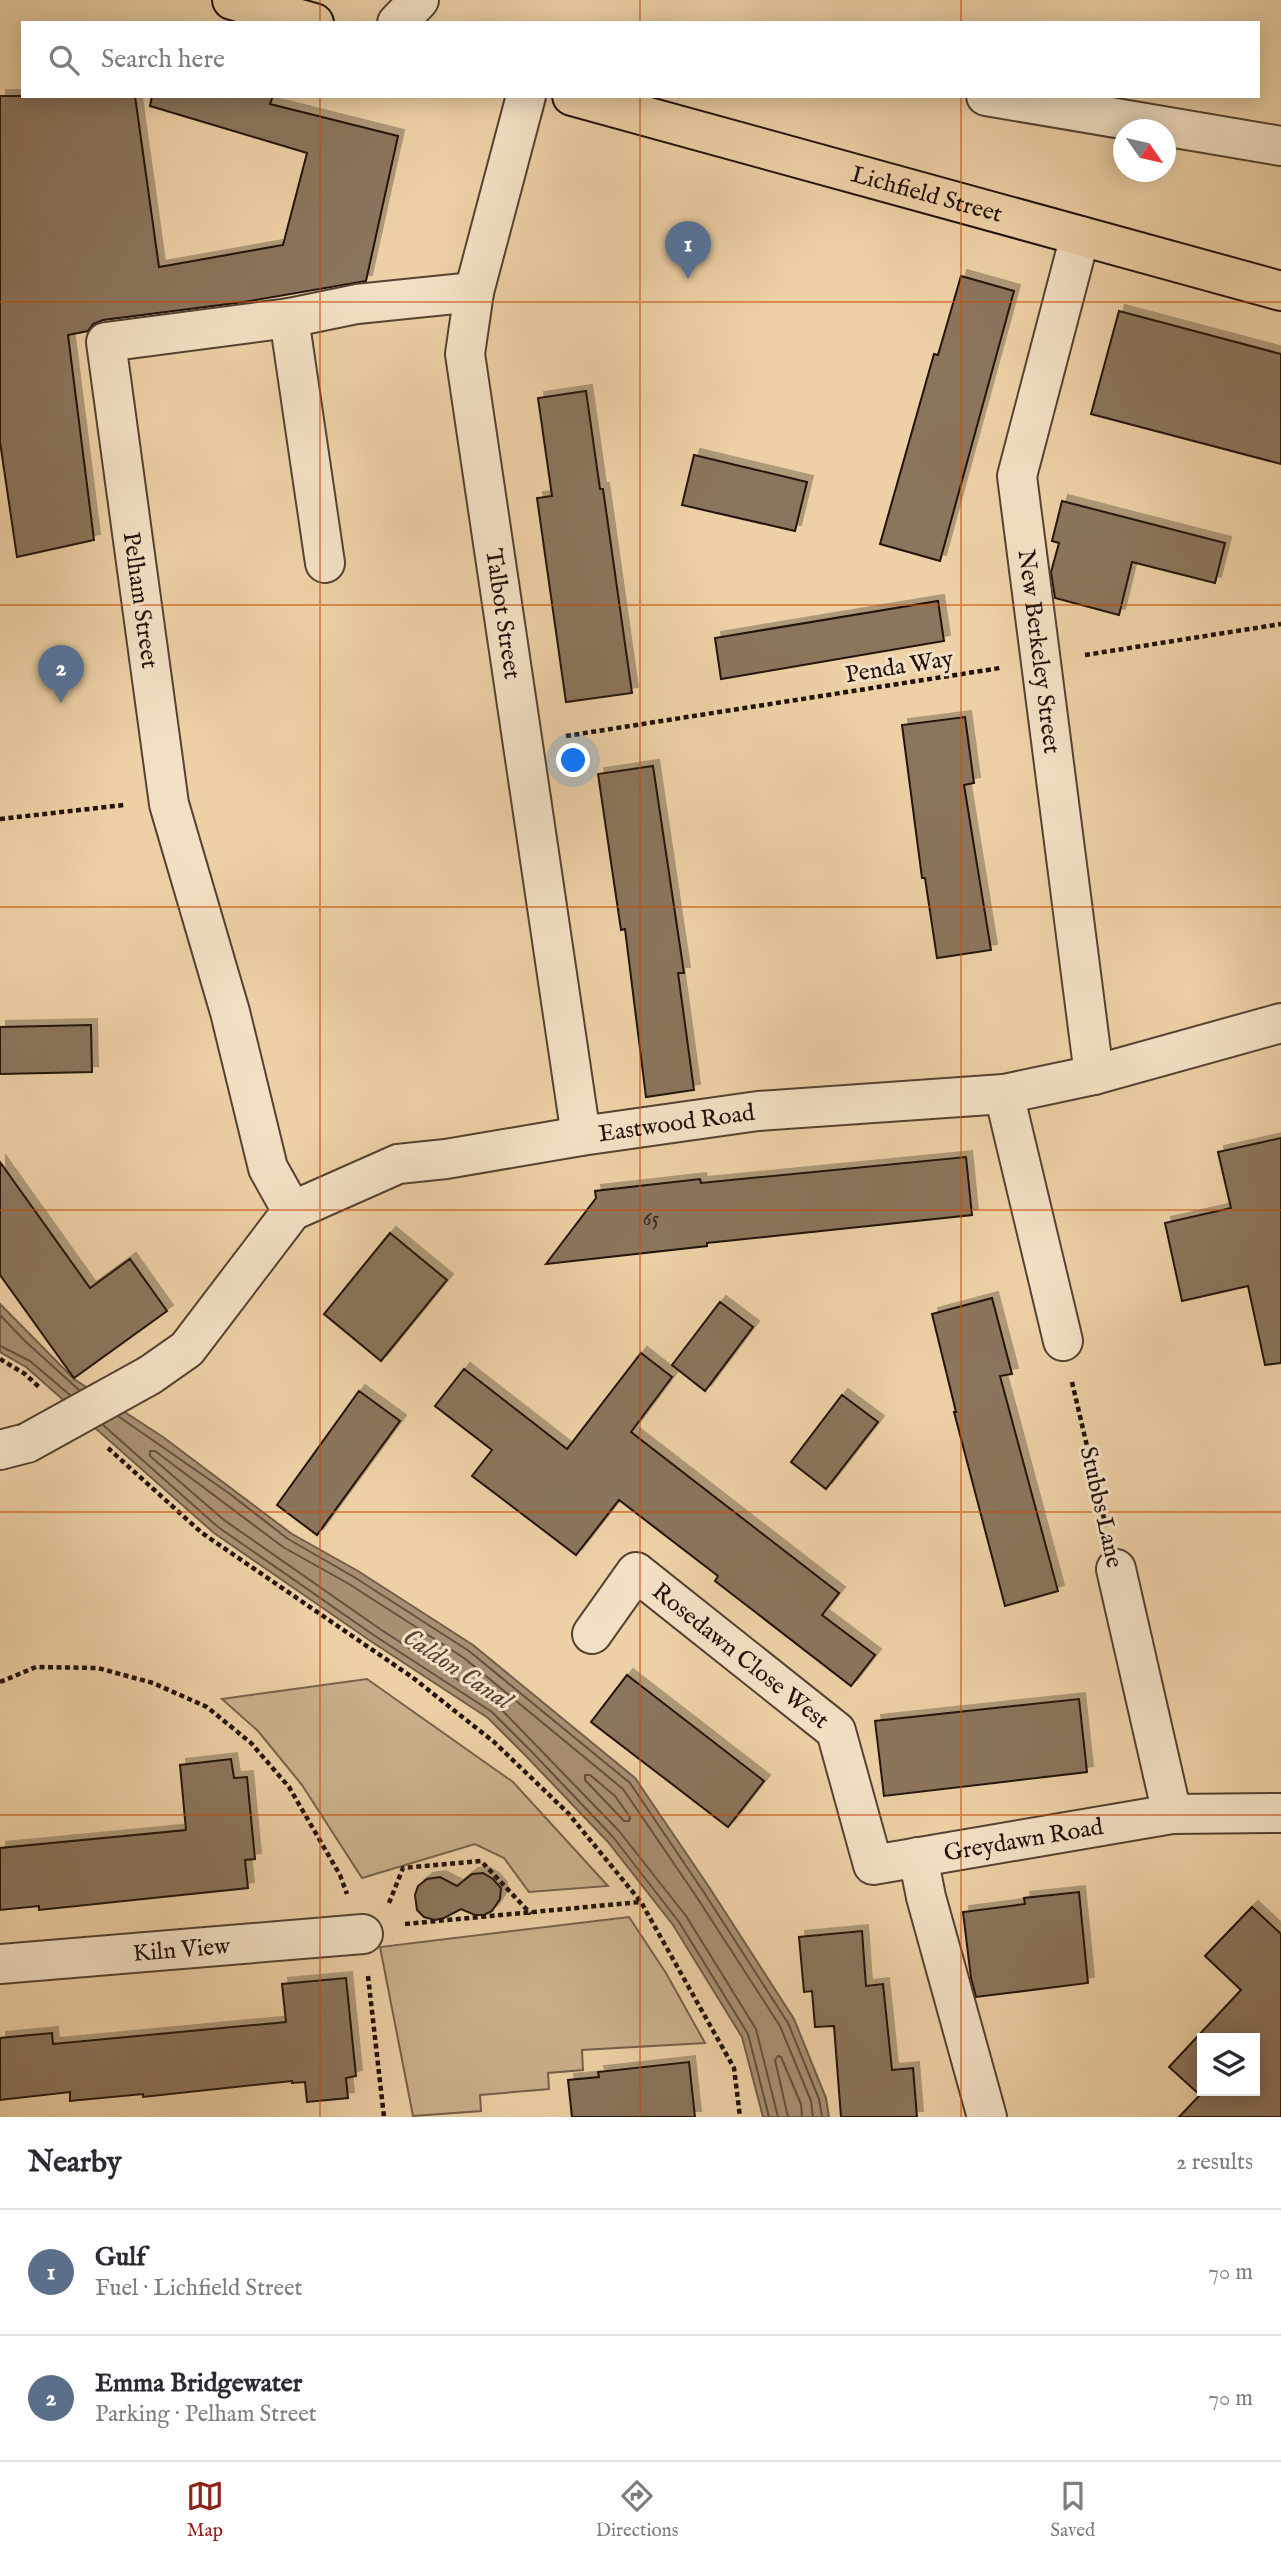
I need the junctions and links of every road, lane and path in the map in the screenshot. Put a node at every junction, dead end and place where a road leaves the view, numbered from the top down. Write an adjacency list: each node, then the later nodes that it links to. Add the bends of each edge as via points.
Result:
1 (232, 0): 3 (highway)
2 (419, 0): 4 (street)
3 (307, 21)
4 (399, 21)
5 (525, 98): 11 (street, Talbot Street)
6 (579, 98): 9 (highway, Lichfield Street)
7 (998, 98): 8 (street)
8 (1281, 146)
9 (1080, 236): 10 (highway, Lichfield Street); 15 (street, New Berkeley Street, via 1017,476)
10 (1281, 291)
11 (474, 292): 12 (street, Pelham Street, via 357,304); 16 (street, Talbot Street, via 466,355)
12 (289, 318): 13 (street); 17 (street, Pelham Street, via 106,342)
13 (326, 564)
14 (1281, 624): 15 (path, Penda Way)
15 (1040, 662): 16 (path, Penda Way); 20 (street, New Berkeley Street)
16 (523, 742): 22 (street, Talbot Street)
17 (169, 804): 18 (path, via 109,805); 23 (street, Pelham Street, via 230,1012 268,1168)
18 (0, 819)
19 (1281, 1023): 20 (street, Eastwood Road)
20 (1094, 1075): 21 (street, Eastwood Road)
21 (1004, 1094): 22 (street, Eastwood Road, via 758,1111); 24 (street)
22 (581, 1136): 23 (street, Eastwood Road, via 398,1164)
23 (292, 1211): 28 (street, Eastwood Road, bridge, via 187,1349 150,1375)
24 (1063, 1341): 29 (path, Stubbs Lane)
25 (0, 1359): 26 (path)
26 (46, 1393)
27 (98, 1439): 36 (path, via 202,1533 412,1677 494,1742 568,1814)
28 (13, 1446)
29 (1116, 1569): 33 (street, Stubbs Lane)
30 (592, 1634): 35 (street, Rosedawn Close West, via 636,1572 836,1731)
31 (0, 1682): 38 (path, via 36,1667 98,1668 153,1683 207,1707 251,1743 289,1787)
32 (1281, 1813): 33 (street)
33 (1172, 1814): 34 (street, Greydawn Road)
34 (918, 1857): 35 (street, Greydawn Road); 42 (street)
35 (873, 1865)
36 (641, 1902): 37 (path); 41 (path, via 734,2068)
37 (531, 1914): 38 (path); 38 (path, via 481,1861 403,1868)
38 (372, 1930): 39 (street, Kiln View); 40 (path)
39 (0, 1964)
40 (384, 2117)
41 (740, 2117)
42 (987, 2117)

